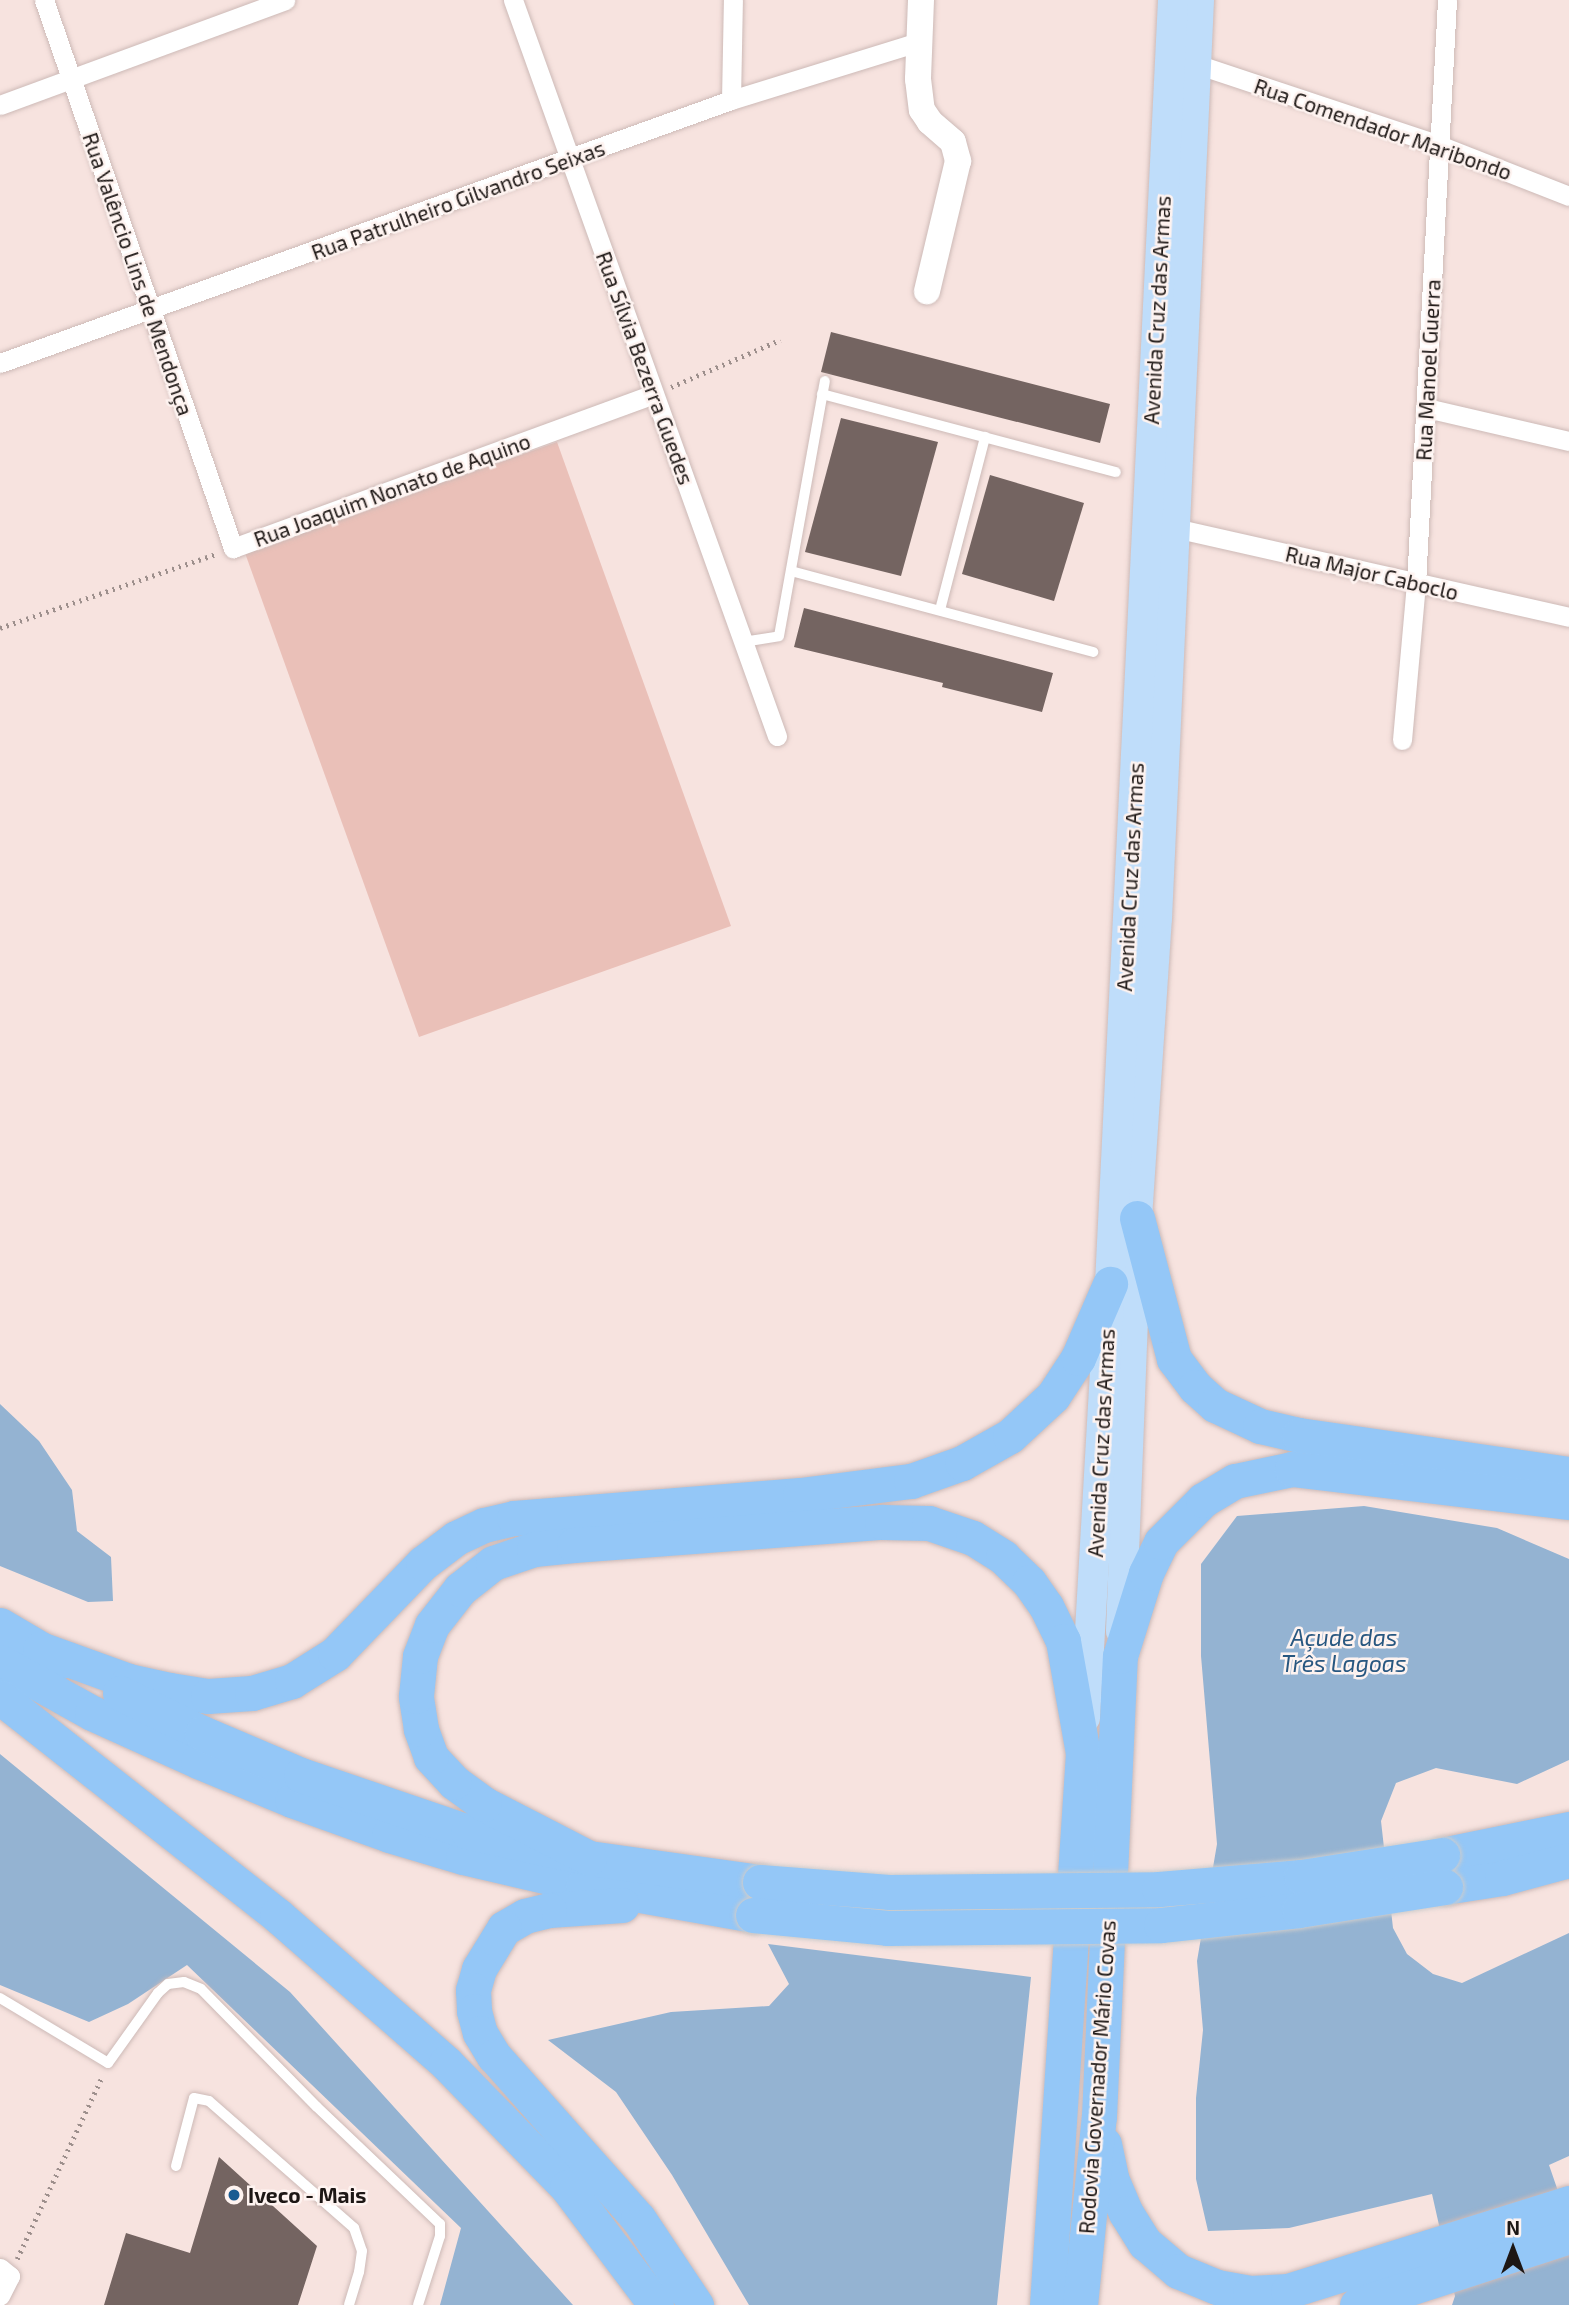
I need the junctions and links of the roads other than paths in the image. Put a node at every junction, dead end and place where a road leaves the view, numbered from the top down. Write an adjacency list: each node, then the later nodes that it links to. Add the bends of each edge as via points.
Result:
1 (44, 0): 11 (street, Rua Valêncio Lins de Mendonça)
2 (285, 0): 11 (street)
3 (513, 0): 15 (street, Rua Sílvia Bezerra Guedes)
4 (733, 0): 12 (street)
5 (921, 0): 9 (street)
6 (1173, 0): 38 (main road, Avenida Cruz das Armas)
7 (1199, 0): 10 (main road, Avenida Cruz das Armas)
8 (1447, 0): 14 (street, Rua Manoel Guerra)
9 (918, 42): 12 (street, Rua Patrulheiro Gilvandro Seixas); 17 (street, via 922,110 953,142 958,161)
10 (1196, 64): 14 (street, Rua Comendador Maribondo); 27 (main road, Avenida Cruz das Armas)
11 (71, 79): 13 (street); 18 (street, Rua Valêncio Lins de Mendonça)
12 (732, 100): 15 (street, Rua Patrulheiro Gilvandro Seixas)
13 (0, 105)
14 (1439, 145): 16 (street, Rua Comendador Maribondo); 23 (street, Rua Manoel Guerra)
15 (572, 159): 18 (street, Rua Patrulheiro Gilvandro Seixas); 21 (street, Rua Sílvia Bezerra Guedes)
16 (1569, 196)
17 (927, 291)
18 (149, 311): 19 (street, Rua Patrulheiro Gilvandro Seixas); 28 (street, Rua Valêncio Lins de Mendonça)
19 (0, 363)
20 (825, 381): 22 (lane)
21 (654, 394): 28 (street, Rua Joaquim Nonato de Aquino); 33 (street, Rua Sílvia Bezerra Guedes)
22 (822, 394): 24 (lane); 29 (lane)
23 (1426, 408): 25 (street); 30 (street, Rua Manoel Guerra)
24 (985, 437): 26 (lane); 31 (lane)
25 (1569, 440)
26 (1116, 472)
27 (1175, 528): 30 (street, Rua Major Caboclo); 37 (main road, Avenida Cruz das Armas)
28 (233, 548)
29 (791, 571): 31 (lane); 33 (lane, via 779,636)
30 (1416, 584): 32 (street, Rua Major Caboclo); 36 (street, Rua Manoel Guerra)
31 (940, 611): 34 (lane)
32 (1569, 617)
33 (743, 642): 35 (street, Rua Sílvia Bezerra Guedes)
34 (1093, 652)
35 (776, 736)
36 (1402, 740)
37 (1137, 1218): 39 (highway, via 1174,1359 1215,1405 1260,1426 1299,1436); 43 (main road, Avenida Cruz das Armas)
38 (1110, 1284): 42 (highway, via 1079,1358 1053,1396 1010,1436 962,1463 911,1481 514,1518 484,1525 456,1538 423,1563 335,1654 292,1681 252,1693 208,1696 170,1690 129,1681); 46 (main road, Avenida Cruz das Armas)
39 (1569, 1474)
40 (1569, 1502): 43 (highway, Rodovia Governador Mário Covas, via 1292,1469 1235,1481 1203,1500 1161,1542 1146,1573)
41 (0, 1625): 42 (highway, Rodovia Governador Mário Covas)
42 (40, 1649): 48 (highway, Rodovia Governador Mário Covas, via 144,1706 301,1775 468,1832)
43 (1120, 1656): 56 (highway, Rodovia Governador Mário Covas)
44 (0, 1662): 54 (highway, via 92,1713 198,1761 388,1835 463,1857)
45 (0, 1698): 65 (highway, via 277,1914 446,2063 567,2187)
46 (1083, 1753): 48 (highway, via 1063,1641 1046,1606 1012,1565 973,1538 929,1523 882,1522 534,1549 493,1563 460,1589 432,1625 420,1656 416,1696 421,1729 431,1757 454,1782 484,1804); 67 (highway)
47 (1569, 1829): 50 (highway, Rodovia Governador Mário Covas)
48 (589, 1858): 53 (highway, Rodovia Governador Mário Covas)
49 (1569, 1860): 52 (highway)
50 (1444, 1871): 52 (highway); 53 (highway, Rodovia Governador Mário Covas, bridge, via 1159,1889)
51 (1569, 1873): 52 (highway)
52 (1503, 1878)
53 (756, 1898): 54 (highway)
54 (667, 1902): 66 (highway, via 549,1910 525,1916 504,1928 489,1948 473,1990 474,2011 494,2056 638,2218)
55 (0, 1998): 64 (lane, via 108,2063 169,1984 184,1982 201,1989 440,2224)
56 (1099, 2116): 60 (highway, via 1111,2178 1126,2213 1145,2243 1178,2271 1217,2287 1251,2293 1288,2291); 68 (highway, Rodovia Governador Mário Covas)
57 (176, 2166): 63 (lane, via 194,2098 209,2101 354,2228 362,2251)
58 (1569, 2203): 60 (highway)
59 (1569, 2236): 60 (highway)
60 (1439, 2260): 69 (highway)
61 (5, 2272): 62 (street)
62 (0, 2296)
63 (349, 2305)
64 (418, 2305)
65 (656, 2305)
66 (696, 2305)
67 (1047, 2305)
68 (1080, 2305)
69 (1357, 2305)

